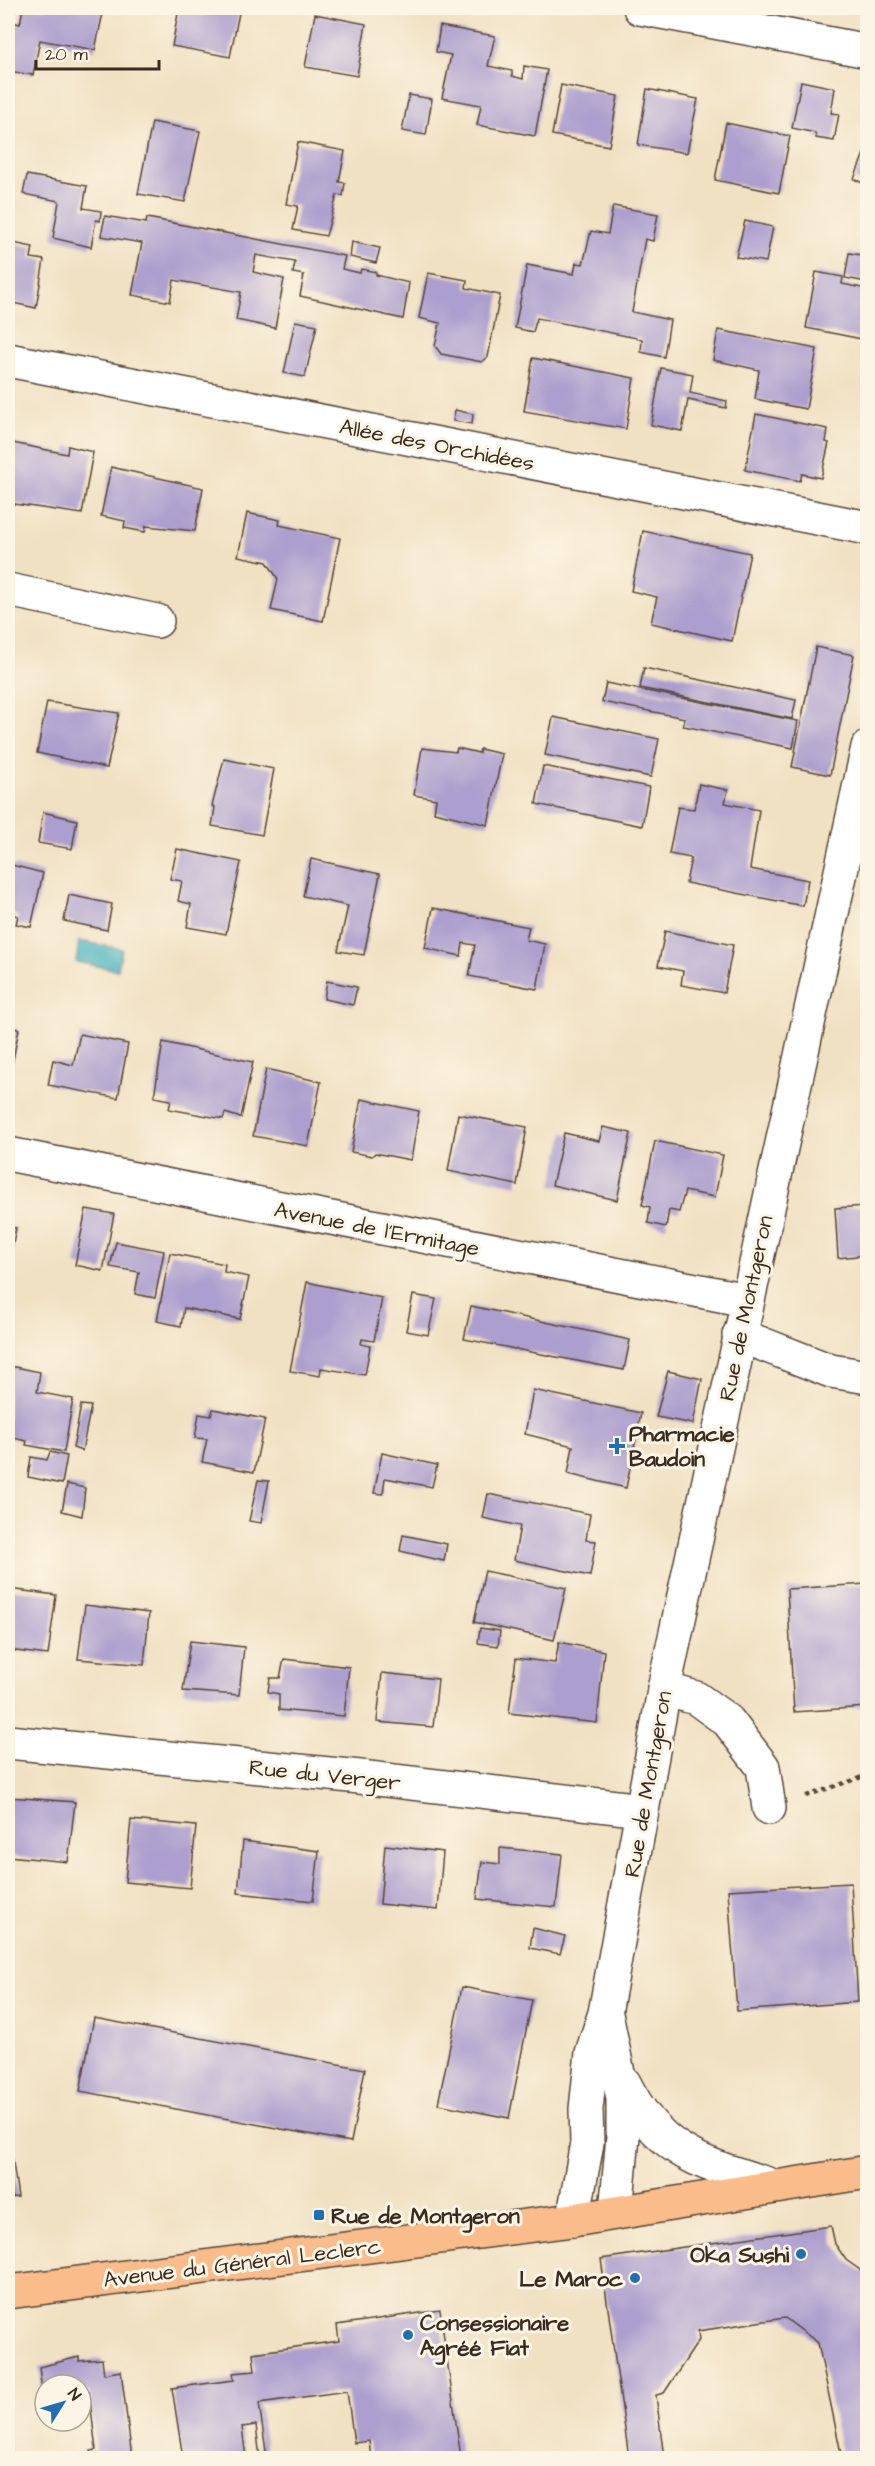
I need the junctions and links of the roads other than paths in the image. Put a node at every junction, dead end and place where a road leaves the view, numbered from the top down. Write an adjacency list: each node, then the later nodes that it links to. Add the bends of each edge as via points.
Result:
1 (640, 8): 2 (street)
2 (867, 51)
3 (8, 360): 4 (street, Allée des Orchidées)
4 (867, 528)
5 (8, 590): 6 (street)
6 (157, 621)
7 (867, 747): 8 (street, Rue de Montgeron)
8 (860, 817): 10 (street, Rue de Montgeron)
9 (8, 1154): 10 (street, Avenue de l'Ermitage)
10 (746, 1300): 11 (street, Rue de Montgeron)
11 (739, 1335): 12 (street, via 831,1371); 13 (street, Rue de Montgeron)
12 (867, 1377)
13 (664, 1689): 15 (street, via 696,1698 728,1721 763,1767); 16 (street, Rue de Montgeron)
14 (8, 1742): 16 (street, Rue du Verger)
15 (769, 1808)
16 (642, 1810): 17 (street, Rue de Montgeron)
17 (605, 2013): 18 (street, Rue de Montgeron); 22 (street, Rue de Montgeron, via 592,2053 587,2143)
18 (619, 2074): 20 (street, Rue de Montgeron, via 635,2105 671,2145 703,2164); 21 (street, Rue de Montgeron, via 623,2136)
19 (867, 2172): 20 (main road, Avenue du Général Leclerc)
20 (774, 2186): 21 (main road, Avenue du Général Leclerc)
21 (616, 2212): 22 (main road, Avenue du Général Leclerc)
22 (573, 2220): 23 (main road, Avenue du Général Leclerc)
23 (8, 2292)

